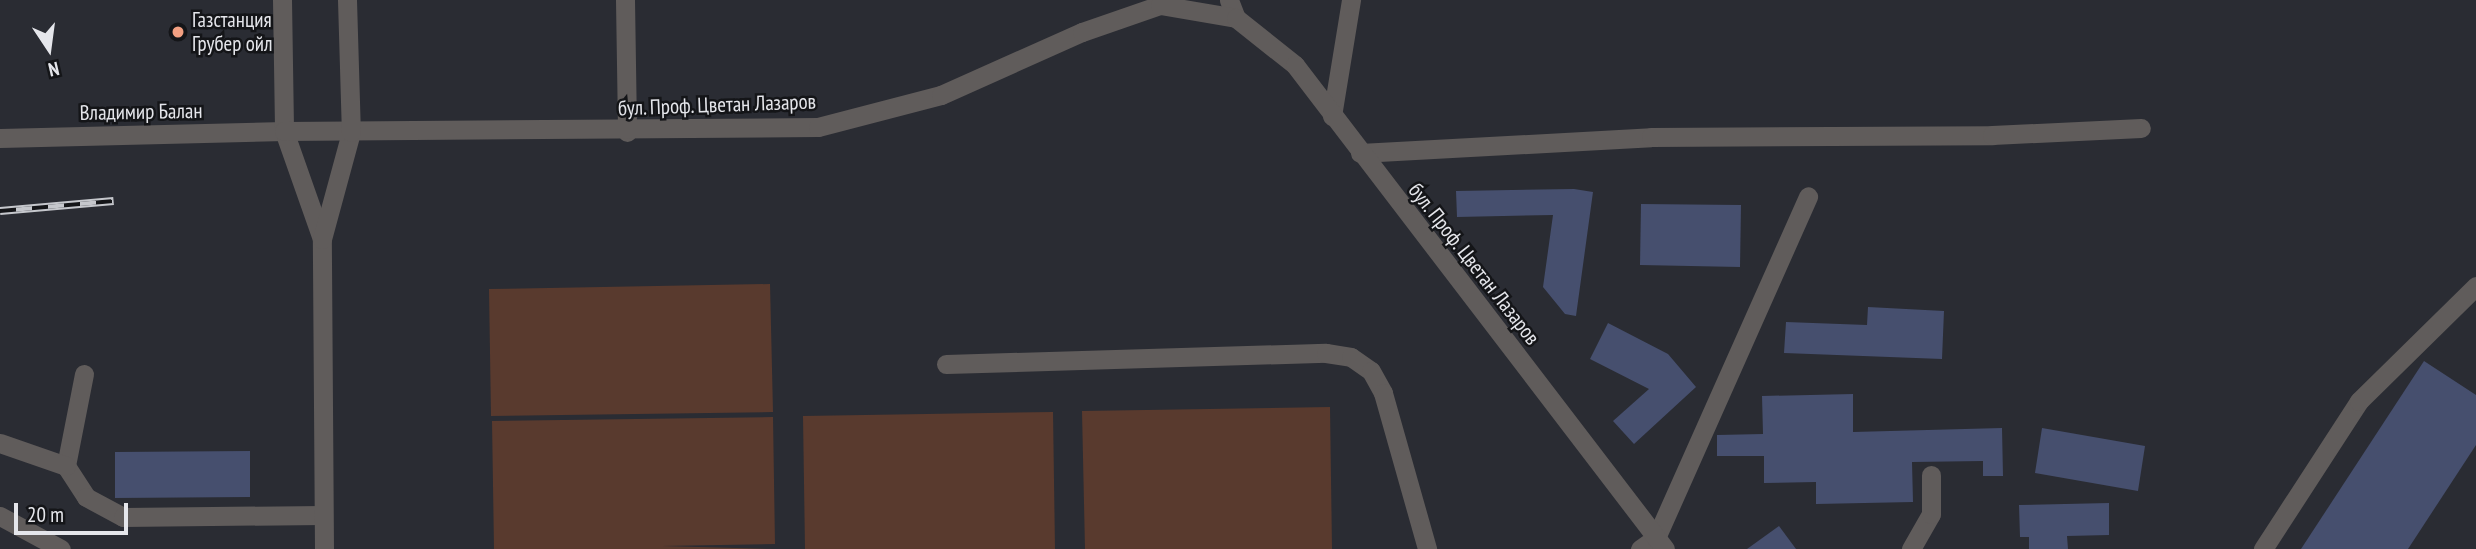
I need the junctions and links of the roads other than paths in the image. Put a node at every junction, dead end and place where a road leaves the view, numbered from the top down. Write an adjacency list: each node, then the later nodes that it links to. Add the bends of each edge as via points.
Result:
1 (282, 0): 8 (street)
2 (348, 0): 9 (street)
3 (625, 0): 10 (street)
4 (1351, 0): 6 (street)
5 (1232, 9): 6 (street, бул. Проф. Цветан Лазаров, via 1295,65); 10 (street, бул. Проф. Цветан Лазаров, via 1160,5 1082,32 941,95 818,127)
6 (1332, 116): 12 (street, бул. Проф. Цветан Лазаров)
7 (2141, 128): 12 (street, via 1992,135 1651,137)
8 (284, 131): 9 (street, Владимир Балан); 11 (street, Владимир Балан); 14 (street)
9 (351, 132): 10 (street, бул. Проф. Цветан Лазаров); 14 (street)
10 (626, 132)
11 (0, 138)
12 (1360, 153): 23 (street, бул. Проф. Цветан Лазаров)
13 (1808, 196): 23 (street)
14 (322, 239): 21 (street)
15 (2476, 286): 28 (street, via 2359,401)
16 (946, 364): 26 (street, via 1326,353 1351,357 1371,372 1383,393)
17 (84, 374): 19 (street)
18 (0, 443): 19 (street)
19 (66, 466): 21 (street, via 86,497 122,517)
20 (1931, 475): 27 (street, via 1931,514)
21 (323, 515): 25 (street)
22 (0, 516): 24 (street)
23 (1654, 545)
24 (61, 549)
25 (324, 549)
26 (1427, 549)
27 (1911, 549)
28 (2263, 549)

